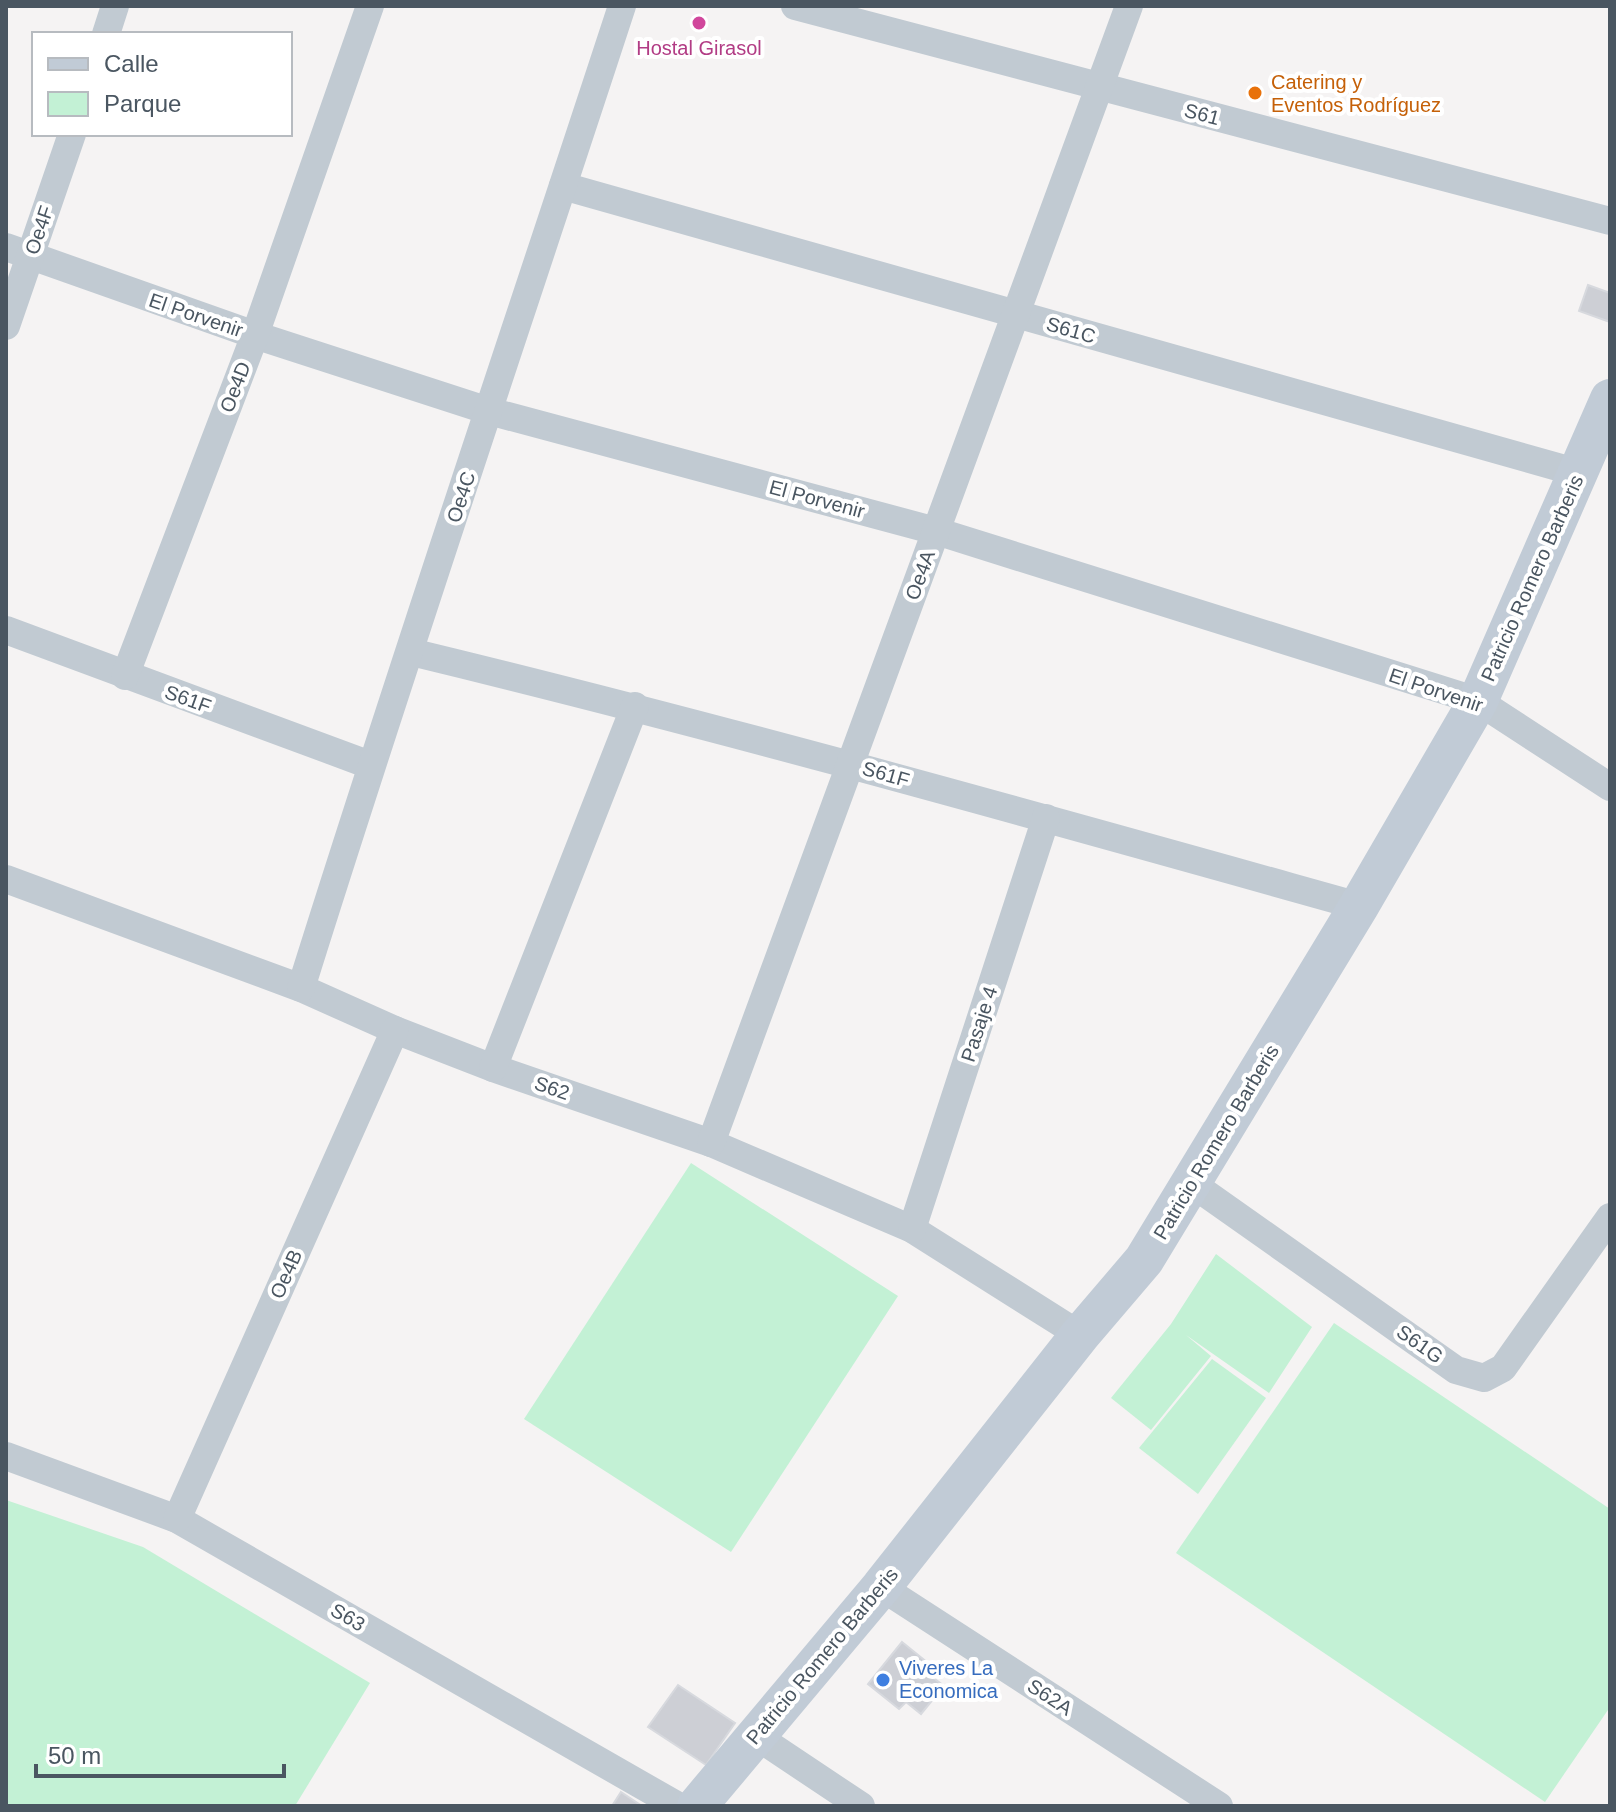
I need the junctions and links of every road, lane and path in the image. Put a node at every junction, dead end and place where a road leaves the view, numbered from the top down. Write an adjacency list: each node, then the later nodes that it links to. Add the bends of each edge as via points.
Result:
1 (115, 6): 6 (street)
2 (370, 6): 14 (street, Oe4D)
3 (622, 6): 9 (street, Oe4C)
4 (795, 6): 7 (street, S61)
5 (1129, 6): 7 (street, Oe4A)
6 (107, 32)
7 (1100, 87): 10 (street, S61); 12 (street, Oe4A)
8 (71, 136): 11 (street, Oe4F)
9 (563, 186): 12 (street, S61C); 16 (street, Oe4C)
10 (1610, 221)
11 (18, 252): 13 (street, Oe4F); 14 (street, El Porvenir)
12 (1016, 314): 17 (street, S61C); 18 (street, Oe4A)
13 (6, 326)
14 (255, 335): 16 (street, El Porvenir); 21 (street, Oe4D)
15 (1610, 399): 17 (street, Patricio Romero Barberis)
16 (489, 411): 18 (street, El Porvenir); 20 (street, Oe4C)
17 (1579, 473): 22 (street, Patricio Romero Barberis)
18 (936, 531): 22 (street, El Porvenir); 24 (street, Oe4A)
19 (6, 630): 21 (street, S61F)
20 (411, 652): 23 (street, S61F); 25 (street, Oe4C)
21 (125, 676): 25 (street, S61F)
22 (1478, 701): 26 (street, El Porvenir); 29 (street, Patricio Romero Barberis)
23 (635, 706): 24 (street, S61F); 32 (street)
24 (850, 764): 27 (street, S61F); 33 (street, Oe4A)
25 (370, 765): 30 (street, Oe4C)
26 (1610, 787)
27 (1046, 818): 29 (street, S61F); 36 (street, Pasaje 4)
28 (6, 879): 30 (street, S62)
29 (1359, 906): 34 (street, Patricio Romero Barberis)
30 (301, 988): 31 (street, S62)
31 (395, 1030): 32 (street, S62); 39 (street, Oe4B)
32 (493, 1068): 33 (street, S62)
33 (711, 1143): 36 (street, S62)
34 (1191, 1183): 35 (street, S61G, via 1456,1370 1484,1378 1503,1368); 37 (street, Patricio Romero Barberis, via 1144,1260)
35 (1610, 1217)
36 (912, 1229): 37 (street, S62)
37 (1080, 1335): 40 (street, Patricio Romero Barberis)
38 (6, 1456): 39 (street, S63)
39 (177, 1519): 42 (street, S63)
40 (881, 1587): 41 (street, Patricio Romero Barberis); 45 (street, S62A)
41 (756, 1736): 43 (street, Patricio Romero Barberis); 44 (street)
42 (678, 1806)
43 (697, 1806)
44 (861, 1806)
45 (1219, 1806)

